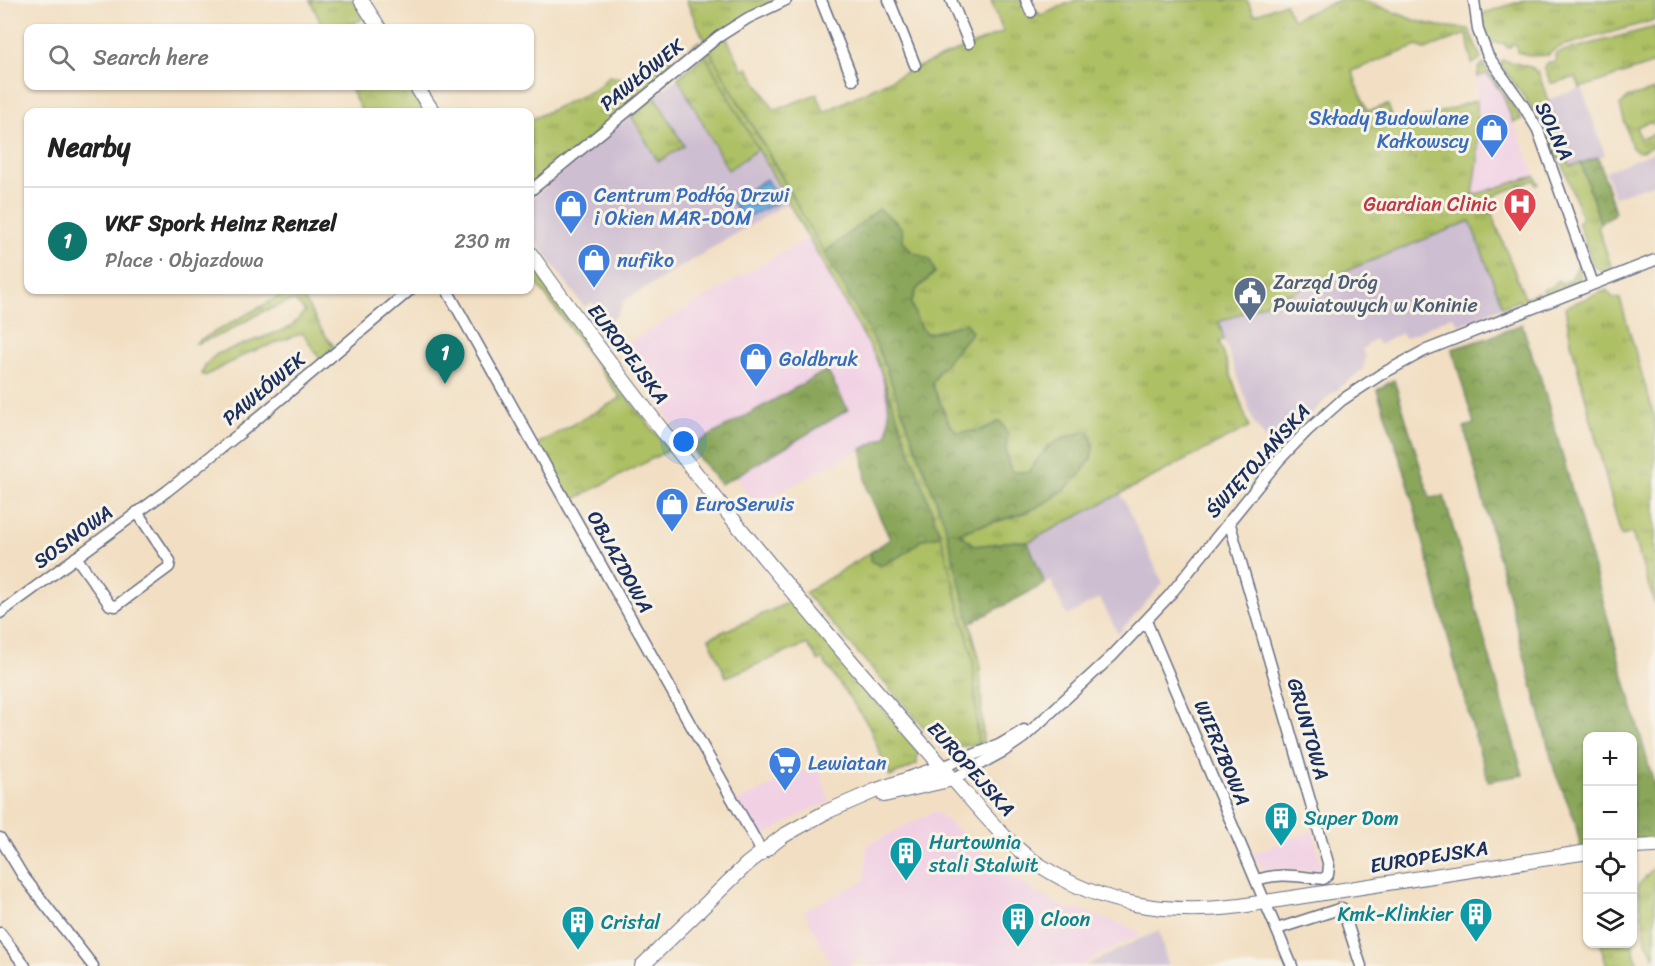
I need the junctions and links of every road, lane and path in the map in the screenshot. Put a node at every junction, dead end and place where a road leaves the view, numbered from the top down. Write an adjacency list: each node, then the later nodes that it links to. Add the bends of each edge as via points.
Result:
1 (361, 0): 9 (main road)
2 (786, 0): 15 (street, PAWŁÓWEK, via 712,41)
3 (822, 0): 12 (street)
4 (889, 0): 11 (street)
5 (951, 0): 10 (street)
6 (1026, 0): 8 (street)
7 (1474, 0): 18 (street, SOLNA, via 1478,30 1488,56 1538,129)
8 (1031, 12)
9 (376, 24)
10 (969, 43)
11 (915, 65)
12 (853, 80)
13 (419, 90): 14 (main road)
14 (430, 108)
15 (534, 188)
16 (534, 259): 28 (main road, EUROPEJSKA, via 689,465)
17 (1655, 260): 18 (street, ŚWIĘTOJAŃSKA)
18 (1593, 284): 23 (street, ŚWIĘTOJAŃSKA, via 1432,347 1366,384 1307,430)
19 (405, 294): 21 (street, PAWŁÓWEK)
20 (449, 294): 34 (street, OBJAZDOWA)
21 (167, 491): 22 (street, SOSNOWA)
22 (137, 512): 24 (street, SOSNOWA); 24 (street, via 170,561 169,567 116,606 110,605)
23 (1229, 521): 26 (street, ŚWIĘTOJAŃSKA); 36 (street, GRUNTOWA, via 1329,866 1323,879 1291,874)
24 (76, 557): 25 (street, SOSNOWA)
25 (0, 613)
26 (1146, 621): 27 (street, ŚWIĘTOJAŃSKA); 36 (street, WIERZBOWA)
27 (1041, 720): 28 (street, ŚWIĘTOJAŃSKA, via 999,745); 29 (street, ŚWIĘTOJAŃSKA, via 1004,751)
28 (942, 767): 29 (main road, EUROPEJSKA); 30 (main road, ŚWIĘTOJAŃSKA)
29 (953, 779): 30 (main road, ŚWIĘTOJAŃSKA); 37 (main road, EUROPEJSKA, via 1023,853 1089,891 1144,907 1174,910)
30 (867, 796): 34 (main road, ŚWIĘTOJAŃSKA, via 806,822)
31 (0, 838): 41 (street, via 23,876)
32 (1655, 846): 33 (main road)
33 (1637, 847)
34 (762, 852): 42 (main road, ŚWIĘTOJAŃSKA)
35 (1583, 853): 37 (main road, EUROPEJSKA)
36 (1256, 880): 37 (street, WIERZBOWA)
37 (1266, 903): 38 (street, WIERZBOWA)
38 (1277, 929): 43 (street, WIERZBOWA); 44 (street, via 1342,908)
39 (0, 933): 40 (street)
40 (25, 966)
41 (93, 966)
42 (642, 966)
43 (1292, 966)
44 (1361, 966)

